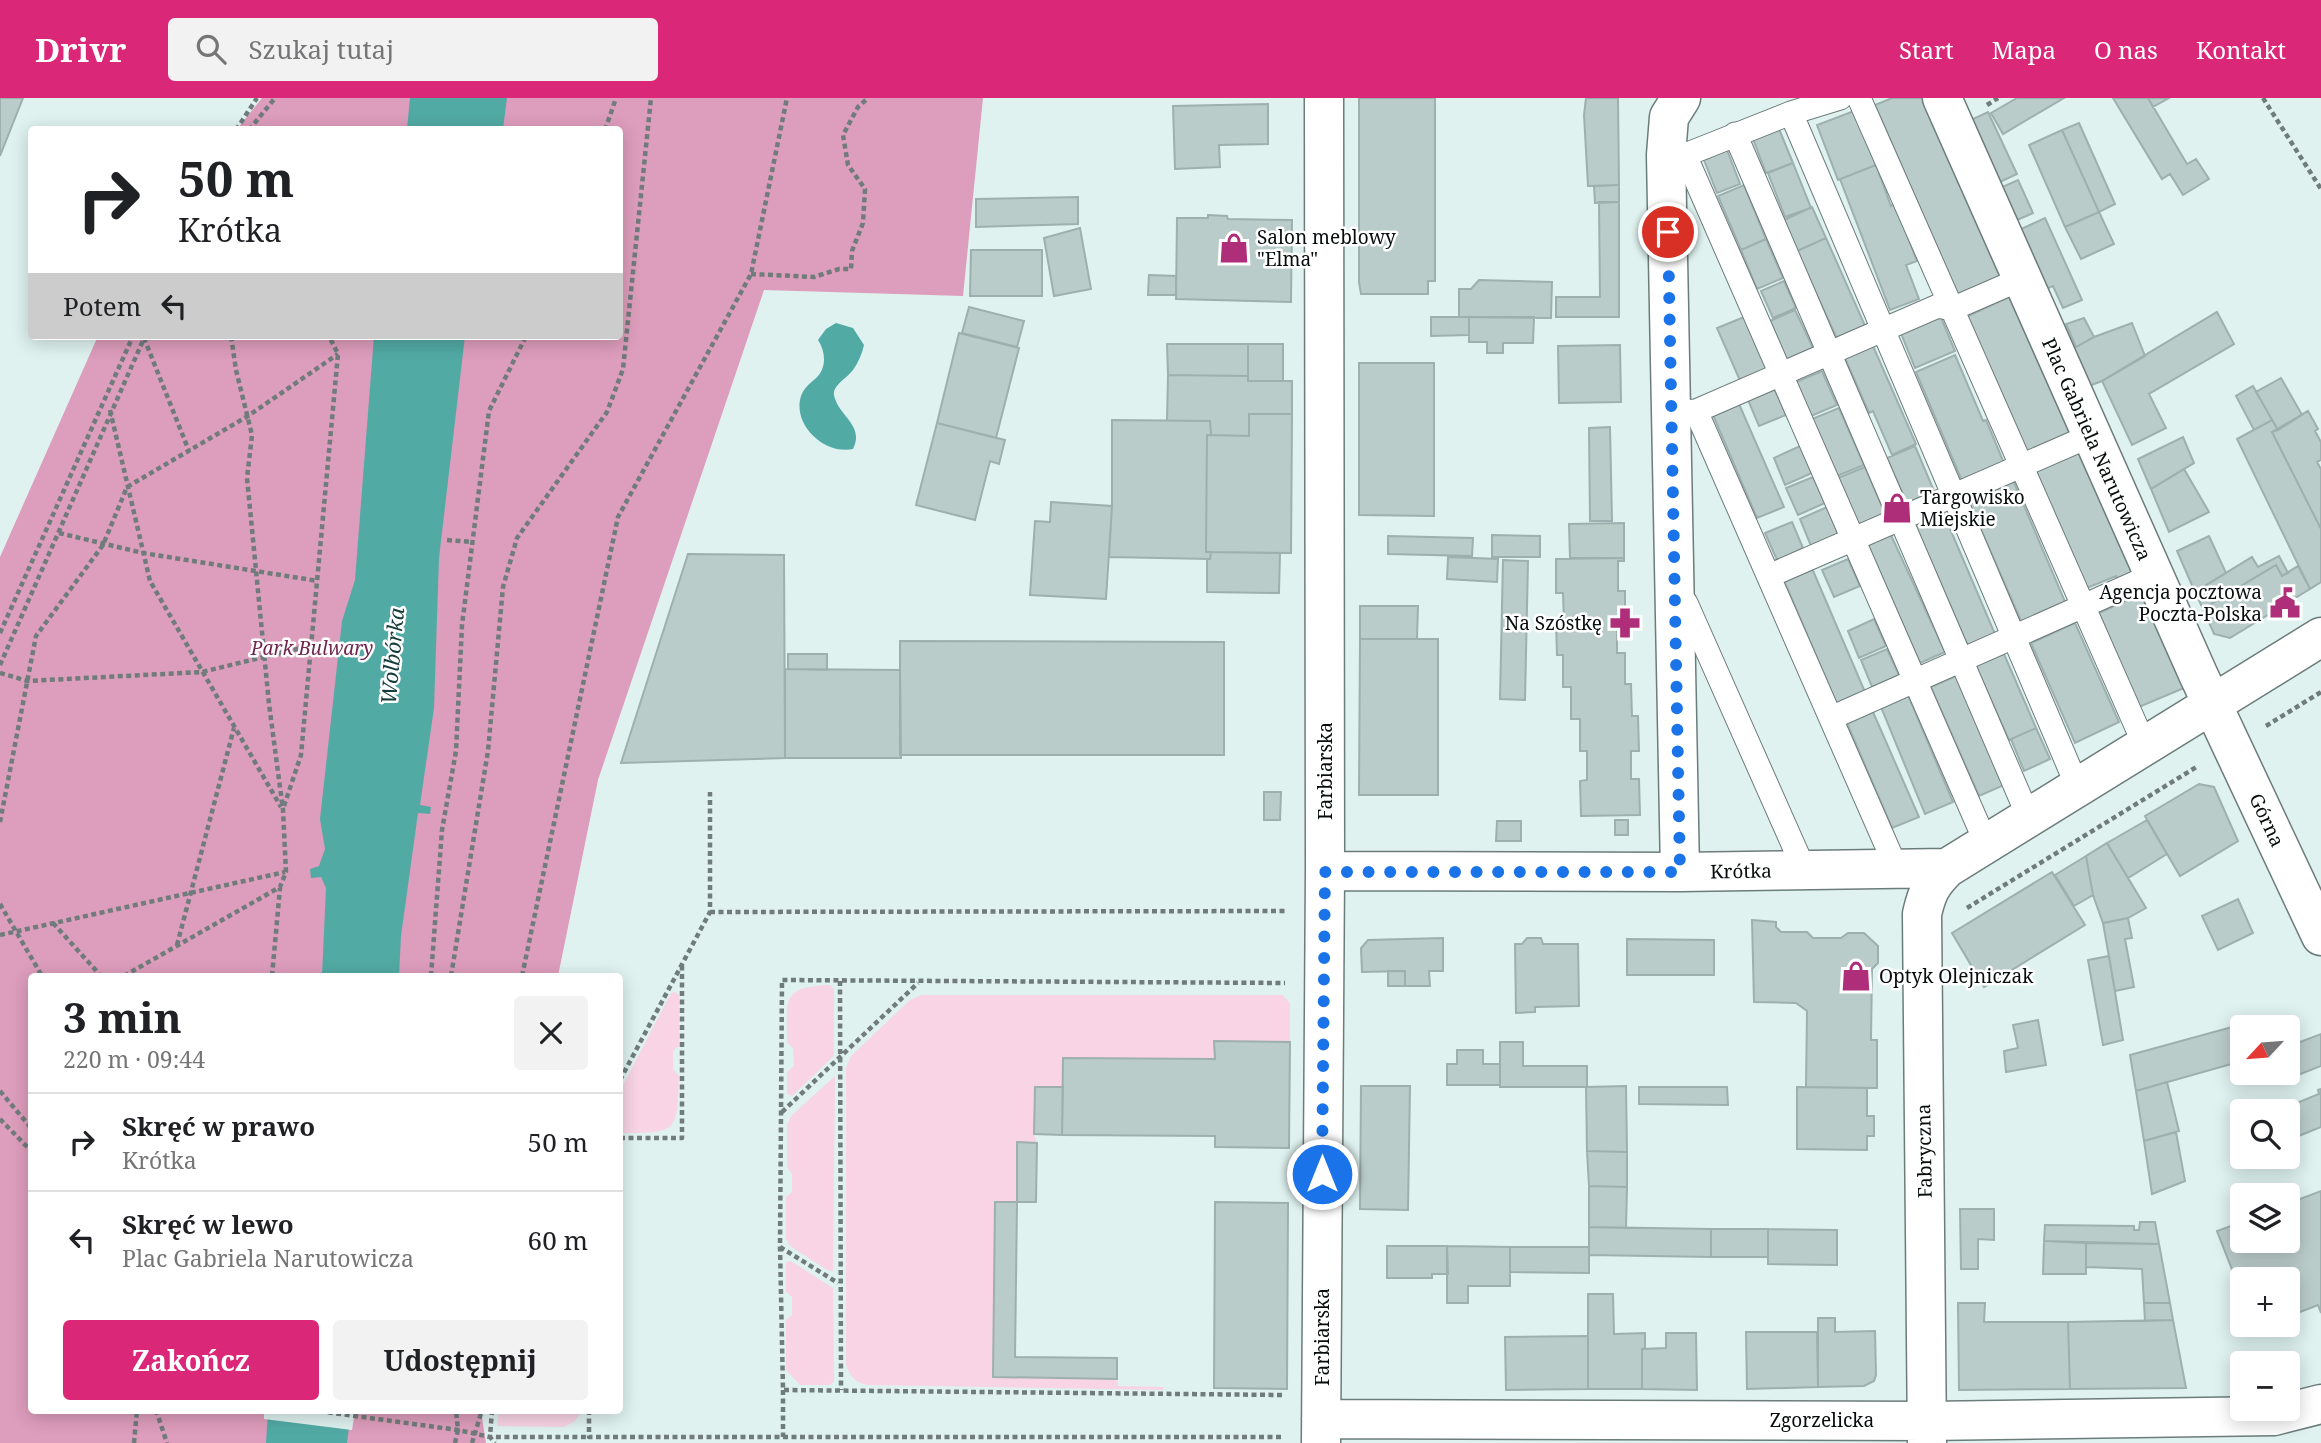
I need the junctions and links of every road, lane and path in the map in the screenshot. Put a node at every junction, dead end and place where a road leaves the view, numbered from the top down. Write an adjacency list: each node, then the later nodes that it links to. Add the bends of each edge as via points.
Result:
1 (257, 98): 14 (path)
2 (275, 98): 15 (path)
3 (616, 98): 16 (path)
4 (651, 98): 99 (path, via 623,369 607,412 517,538 503,587 488,751)
5 (787, 98): 20 (path)
6 (868, 98): 20 (path, via 843,135 848,165 865,189 863,222 851,269 814,277)
7 (1324, 98): 80 (street, Farbiarska)
8 (1681, 98): 18 (street, via 1666,137)
9 (1840, 98): 13 (lane)
10 (1859, 98): 22 (lane)
11 (2263, 98): 19 (path)
12 (1944, 99): 21 (street, Plac Gabriela Narutowicza)
13 (1791, 113): 17 (lane); 23 (lane)
14 (239, 126)
15 (252, 126)
16 (606, 126)
17 (1735, 134): 18 (lane); 30 (lane)
18 (1676, 155): 32 (lane); 34 (street)
19 (2321, 188)
20 (751, 274): 100 (path, via 618,517)
21 (2021, 279): 22 (lane); 36 (street, Plac Gabriela Narutowicza)
22 (1952, 309): 23 (lane, via 1938,306); 38 (lane)
23 (1883, 328): 30 (lane); 40 (lane)
24 (131, 340): 54 (path)
25 (142, 340): 33 (path)
26 (146, 340): 37 (path)
27 (232, 340): 35 (path)
28 (331, 340): 31 (path)
29 (524, 340): 45 (path, via 489,411)
30 (1829, 353): 32 (lane); 41 (lane)
31 (338, 354): 35 (path); 51 (path)
32 (1781, 374): 34 (lane); 43 (lane)
33 (110, 410): 39 (path); 42 (path)
34 (1684, 412): 50 (lane); 52 (street)
35 (248, 416): 37 (path); 48 (path, via 252,435 247,478)
36 (2092, 435): 38 (lane); 49 (street, Plac Gabriela Narutowicza)
37 (189, 452): 39 (path)
38 (2021, 465): 40 (lane); 53 (lane)
39 (127, 486): 46 (path); 47 (path)
40 (1954, 494): 41 (lane); 55 (lane)
41 (1900, 518): 43 (lane); 59 (lane)
42 (59, 533): 46 (path); 60 (path)
43 (1853, 538): 50 (lane); 64 (lane)
44 (447, 540): 45 (path)
45 (472, 542): 98 (path, via 462,625 456,751 442,830)
46 (103, 545): 47 (path); 63 (path, via 36,636)
47 (143, 553): 48 (path); 61 (path, via 150,581)
48 (258, 573): 51 (path); 58 (path)
49 (2153, 575): 53 (lane); 65 (street, Plac Gabriela Narutowicza)
50 (1769, 576): 66 (lane)
51 (318, 581): 57 (path)
52 (1674, 603): 78 (lane, via 1686,603 1800,860); 81 (street)
53 (2083, 606): 55 (lane); 68 (lane)
54 (0, 632)
55 (2014, 637): 59 (lane); 70 (lane)
56 (2321, 637): 65 (street)
57 (313, 645): 58 (path); 72 (path, via 301,755)
58 (264, 656): 61 (path); 72 (path)
59 (1961, 660): 64 (lane); 73 (lane)
60 (0, 664)
61 (202, 672): 63 (path); 67 (path)
62 (0, 673): 63 (path)
63 (28, 681): 74 (path)
64 (1915, 681): 66 (lane); 75 (lane)
65 (2212, 704): 68 (street); 91 (street, Górna)
66 (1831, 718): 77 (lane, via 1892,858)
67 (234, 728): 72 (path); 83 (path)
68 (2145, 746): 70 (street)
69 (2203, 763): 87 (path)
70 (2078, 788): 73 (street)
71 (710, 792): 86 (path)
72 (283, 810): 79 (path)
73 (2029, 818): 75 (street)
74 (0, 822)
75 (1986, 844): 76 (street)
76 (1947, 868): 77 (street, Krótka); 127 (street, Fabryczna, via 1927,891 1922,914)
77 (1893, 870): 78 (street, Krótka)
78 (1799, 871): 81 (street, Krótka)
79 (286, 872): 82 (path); 83 (path)
80 (1325, 872): 81 (street, Krótka); 129 (street, Farbiarska)
81 (1680, 872)
82 (280, 887): 92 (path); 97 (path)
83 (189, 893): 88 (path); 92 (path)
84 (0, 904): 89 (path)
85 (1297, 911): 86 (path)
86 (709, 912): 93 (path)
87 (1961, 912)
88 (53, 923): 89 (path); 95 (path)
89 (15, 932): 90 (path); 94 (path)
90 (0, 935)
91 (2321, 936)
92 (177, 946): 96 (path)
93 (682, 960): 105 (path); 110 (path, via 682,1139)
94 (40, 973)
95 (99, 973)
96 (129, 973)
97 (272, 973)
98 (431, 973)
99 (451, 973)
100 (523, 973)
101 (840, 981): 102 (path); 104 (path); 107 (path, via 782,980)
102 (919, 982): 103 (path); 104 (path)
103 (1297, 984)
104 (840, 1059): 107 (path); 113 (path)
105 (623, 1074)
106 (0, 1091): 109 (path)
107 (781, 1112): 112 (path)
108 (0, 1119): 111 (path)
109 (28, 1124)
110 (623, 1138)
111 (28, 1148)
112 (780, 1247): 113 (path); 114 (path)
113 (839, 1283): 115 (path)
114 (783, 1390): 115 (path); 132 (path)
115 (841, 1390): 116 (path)
116 (1283, 1395)
117 (2321, 1404): 127 (street, Zgorzelicka, via 2274,1416)
118 (136, 1414): 134 (path)
119 (157, 1414): 135 (path)
120 (341, 1414): 125 (path)
121 (456, 1414): 125 (path)
122 (481, 1414): 128 (path)
123 (492, 1414): 130 (path)
124 (589, 1414): 131 (path)
125 (458, 1430): 128 (path); 136 (path)
126 (1606, 1430): 127 (street, Zgorzelicka); 129 (street, Zgorzelicka)
127 (1927, 1432)
128 (476, 1433): 130 (path); 137 (path)
129 (1313, 1433): 132 (path)
130 (490, 1437): 131 (path); 138 (path)
131 (589, 1437): 133 (path)
132 (783, 1437): 133 (path)
133 (747, 1440)
134 (134, 1443)
135 (167, 1443)
136 (454, 1443)
137 (472, 1443)
138 (495, 1443)

